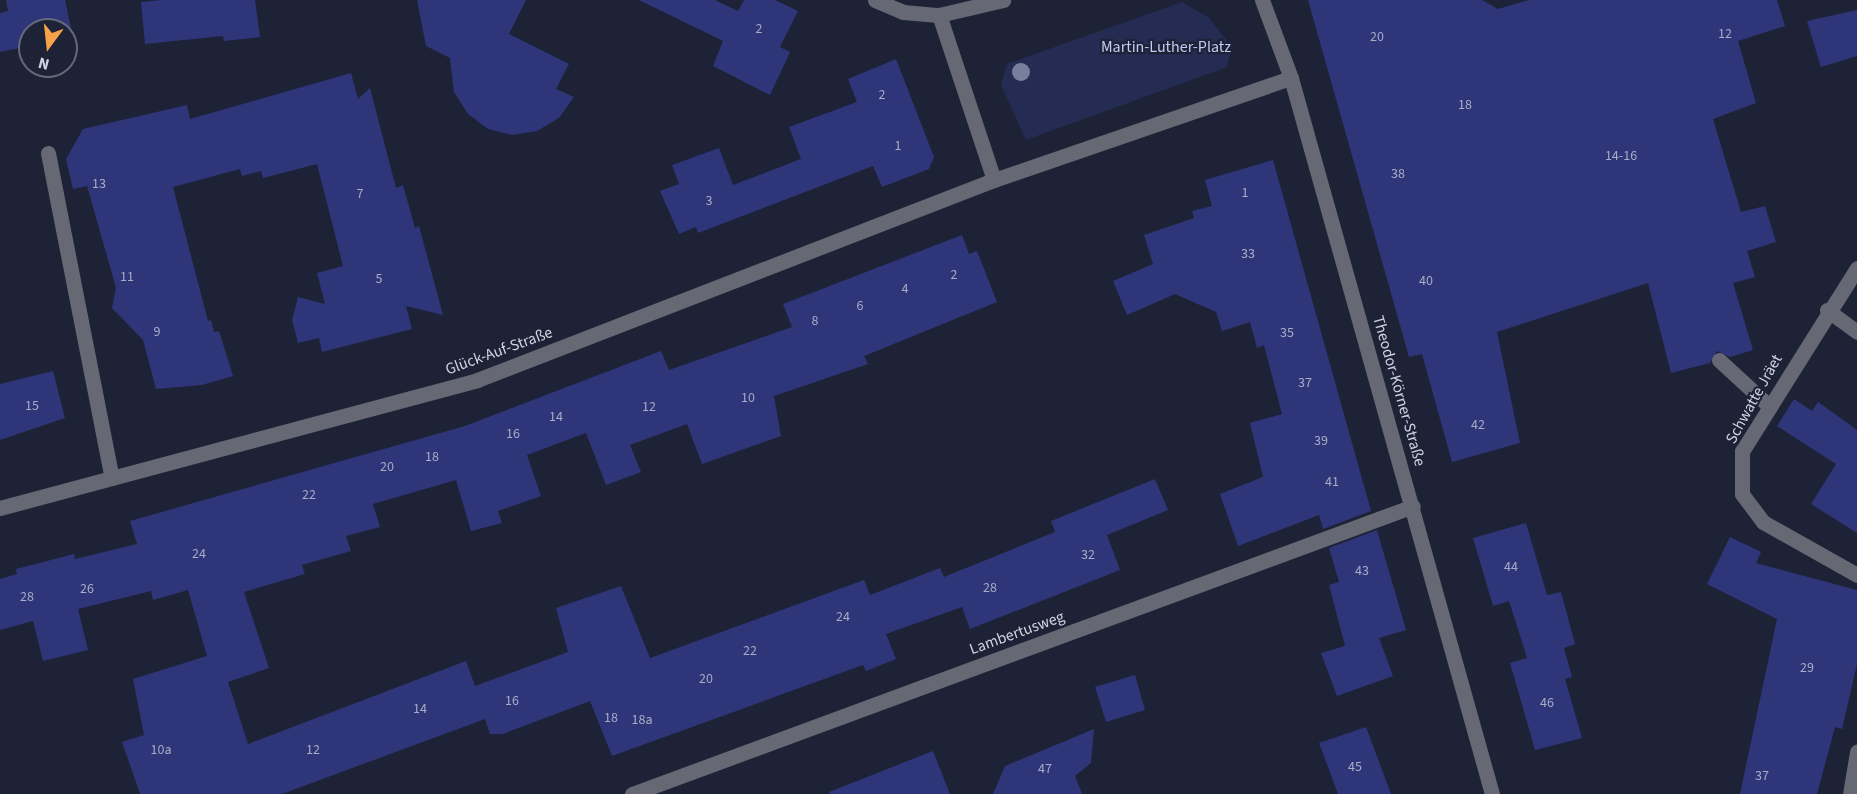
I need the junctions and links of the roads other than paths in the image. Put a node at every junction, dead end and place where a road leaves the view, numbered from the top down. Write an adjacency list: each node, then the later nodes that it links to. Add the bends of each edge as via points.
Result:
1 (875, 0): 4 (street, via 903,12)
2 (1003, 0): 4 (street)
3 (1262, 0): 5 (street, Theodor-Körner-Straße)
4 (939, 15): 7 (street)
5 (1291, 78): 7 (street); 14 (street, Theodor-Körner-Straße)
6 (48, 153): 13 (street)
7 (994, 180): 13 (street, Glück-Auf-Straße, via 477,380)
8 (1857, 268): 9 (street, Schwatte Jräet)
9 (1827, 310): 10 (street); 12 (street, Schwatte Jräet)
10 (1857, 332)
11 (1719, 360): 12 (street)
12 (1769, 406): 16 (street, Schwatte Jräet, via 1742,452 1742,494 1763,522)
13 (112, 477): 15 (street, Glück-Auf-Straße)
14 (1413, 506): 18 (street, Lambertusweg); 19 (street, Theodor-Körner-Straße)
15 (0, 508)
16 (1857, 575)
17 (1857, 752): 20 (street)
18 (632, 794)
19 (1492, 794)
20 (1850, 794)

